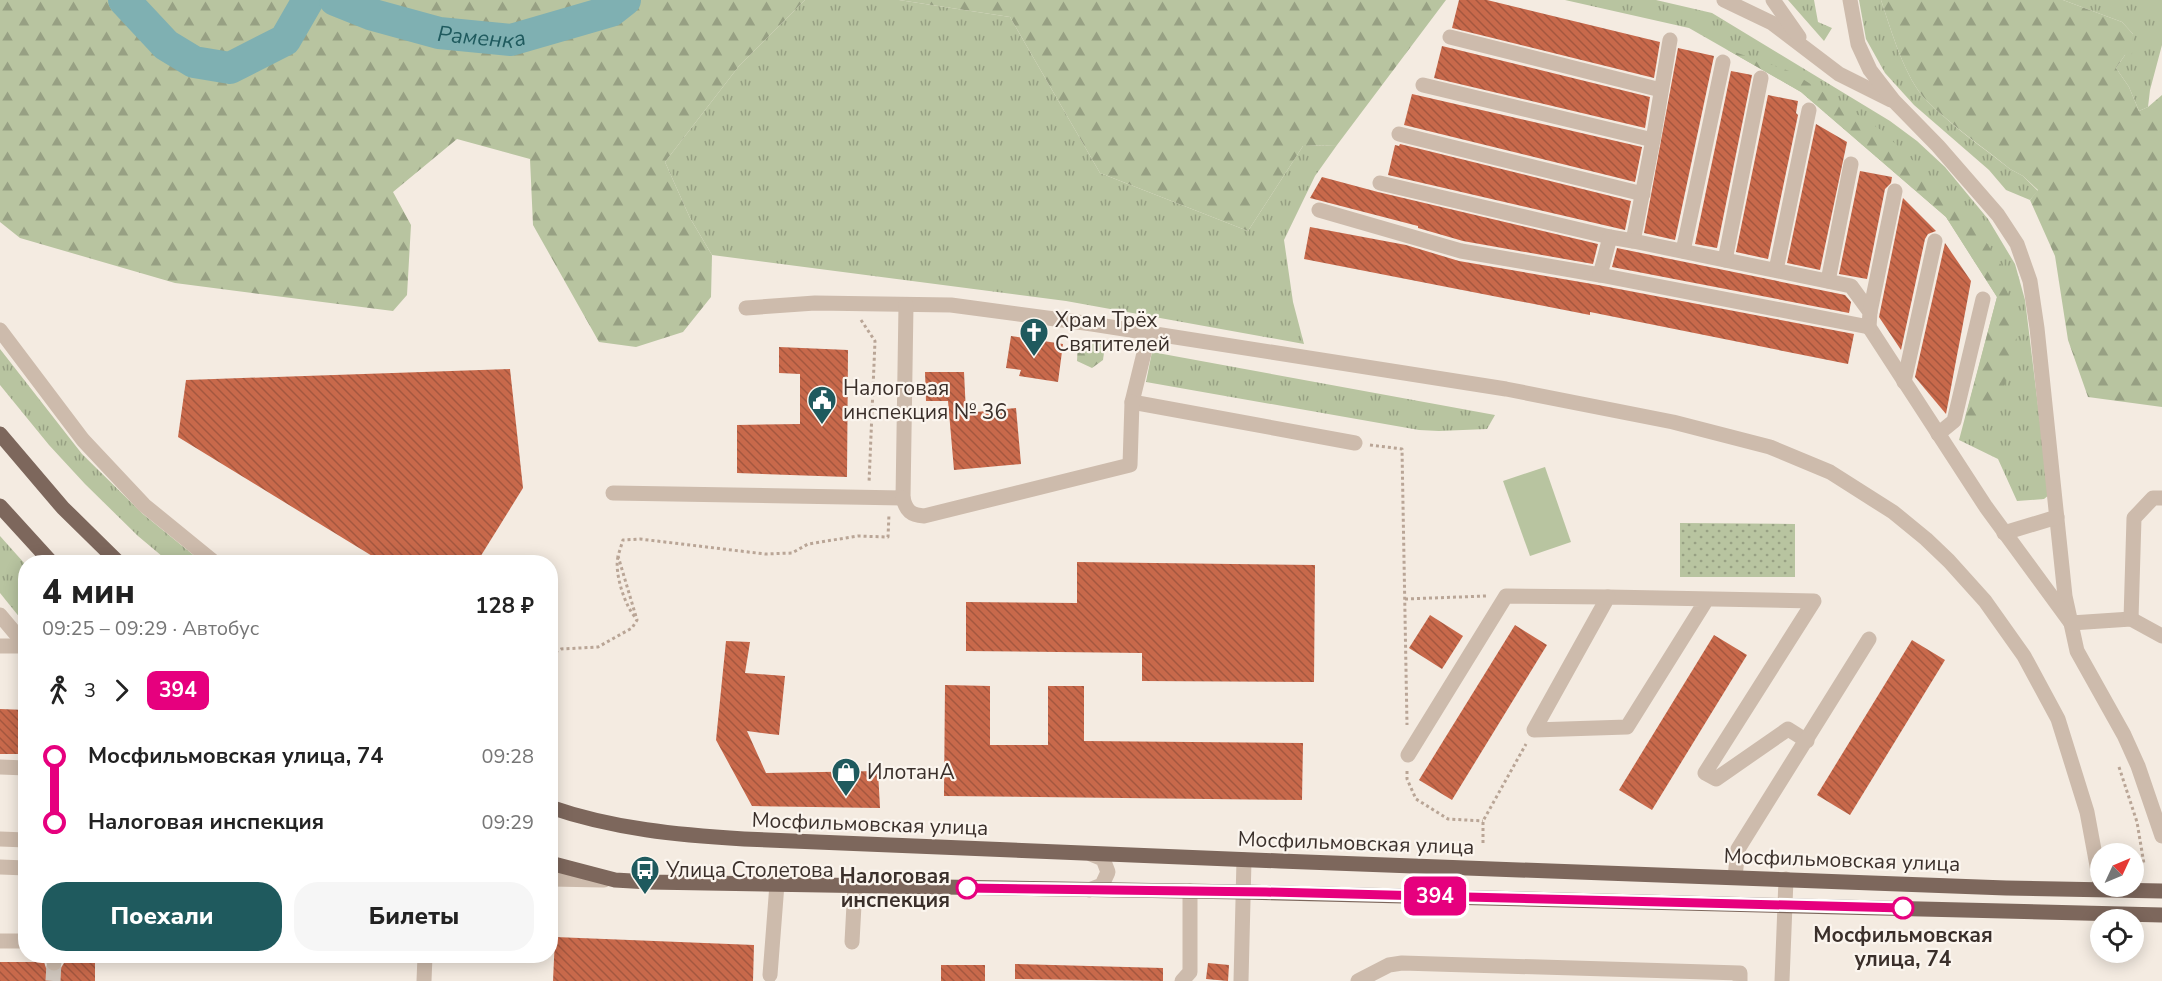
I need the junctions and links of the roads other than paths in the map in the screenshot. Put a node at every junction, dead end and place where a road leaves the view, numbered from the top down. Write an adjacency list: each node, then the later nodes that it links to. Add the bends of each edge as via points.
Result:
1 (1724, 0): 6 (street, via 1772,23)
2 (1773, 0): 6 (street)
3 (1850, 0): 11 (street, via 1858,44 1870,70)
4 (1450, 36): 10 (street)
5 (1670, 40): 10 (street)
6 (1805, 46): 11 (street, via 1839,74)
7 (1723, 62): 23 (street)
8 (1761, 78): 24 (street)
9 (1423, 85): 14 (street)
10 (1661, 90): 14 (street)
11 (1894, 101): 43 (street, via 1966,177 2017,244 2030,281 2037,328)
12 (1809, 110): 25 (street)
13 (1399, 134): 18 (street)
14 (1653, 141): 18 (street)
15 (1851, 164): 27 (street)
16 (1380, 183): 20 (street)
17 (1895, 191): 31 (street)
18 (1643, 194): 21 (street)
19 (1319, 210): 26 (street, via 1461,251)
20 (1610, 237): 21 (street); 26 (street)
21 (1633, 241): 23 (street)
22 (1935, 242): 34 (street)
23 (1683, 251): 24 (street)
24 (1725, 260): 25 (street)
25 (1776, 270): 27 (street)
26 (1600, 275): 31 (street)
27 (1828, 281): 31 (street, via 1851,286)
28 (1983, 299): 37 (street, via 1954,422)
29 (906, 304): 30 (street, via 815,303); 33 (street, via 951,305); 40 (street)
30 (746, 308)
31 (1870, 320): 34 (street)
32 (0, 330): 47 (street, via 83,440 144,505)
33 (1144, 332): 35 (street, via 1146,345); 69 (street, via 1506,390 1673,422 1770,447 1830,472 1893,512 1926,539 1985,601 2024,656 2058,719)
34 (1904, 382): 37 (street)
35 (1132, 402): 38 (street); 40 (street, via 1130,465 924,516 913,515)
36 (0, 434): 46 (main road, via 63,508)
37 (1938, 434): 44 (street)
38 (1355, 443)
39 (613, 493): 40 (street)
40 (896, 498)
41 (2162, 498): 51 (street, via 2153,498 2134,518)
42 (0, 506): 45 (main road)
43 (2057, 517): 44 (street); 52 (street)
44 (2004, 533): 52 (street)
45 (45, 555)
46 (111, 555)
47 (205, 555)
48 (1608, 597): 49 (street); 49 (street, via 1534,730 1627,727); 59 (street, via 1506,596)
49 (1707, 599): 58 (street, via 1815,601 1705,773 1716,779 1788,729)
50 (0, 615): 54 (street)
51 (2131, 619): 52 (street); 53 (street)
52 (2071, 623): 62 (street, via 2077,651 2124,735)
53 (2162, 636)
54 (18, 637)
55 (1869, 639): 58 (street)
56 (0, 646): 57 (street)
57 (18, 646)
58 (1807, 741): 75 (street, via 1738,849)
59 (1408, 755)
60 (0, 767): 61 (street)
61 (18, 768)
62 (2156, 805): 66 (street)
63 (558, 810): 64 (main road)
64 (571, 814): 65 (street, Мосфильмовская улица); 70 (main road, Мосфильмовская улица, via 665,834)
65 (558, 815)
66 (2162, 836)
67 (0, 839): 68 (street)
68 (18, 840)
69 (2093, 843)
70 (1091, 854): 71 (main road, Мосфильмовская улица); 82 (street, via 1103,859 1108,872 1102,885)
71 (1244, 860): 75 (main road, Мосфильмовская улица); 86 (street)
72 (558, 865): 78 (main road)
73 (0, 867): 74 (street)
74 (18, 868)
75 (1735, 877): 77 (main road, Мосфильмовская улица)
76 (558, 879): 78 (street)
77 (1786, 879): 81 (main road, Мосфильмовская улица); 87 (street)
78 (615, 880): 79 (main road)
79 (777, 884): 80 (main road); 93 (street)
80 (855, 886): 82 (main road); 91 (street)
81 (2090, 886)
82 (1089, 890): 84 (main road)
83 (2144, 890): 85 (main road, Мосфильмовская улица)
84 (1190, 891): 86 (main road); 95 (street, via 1190,972)
85 (2162, 891)
86 (1243, 892): 87 (main road); 96 (street)
87 (1785, 905): 88 (main road); 99 (street)
88 (2162, 915)
89 (0, 941): 90 (street)
90 (18, 941)
91 (852, 942)
92 (425, 963): 94 (street)
93 (770, 975)
94 (424, 981)
95 (1182, 981)
96 (1241, 981)
97 (1358, 981): 98 (street, via 1389,965 1402,963 1740,973)
98 (1740, 981)
99 (1782, 981)

